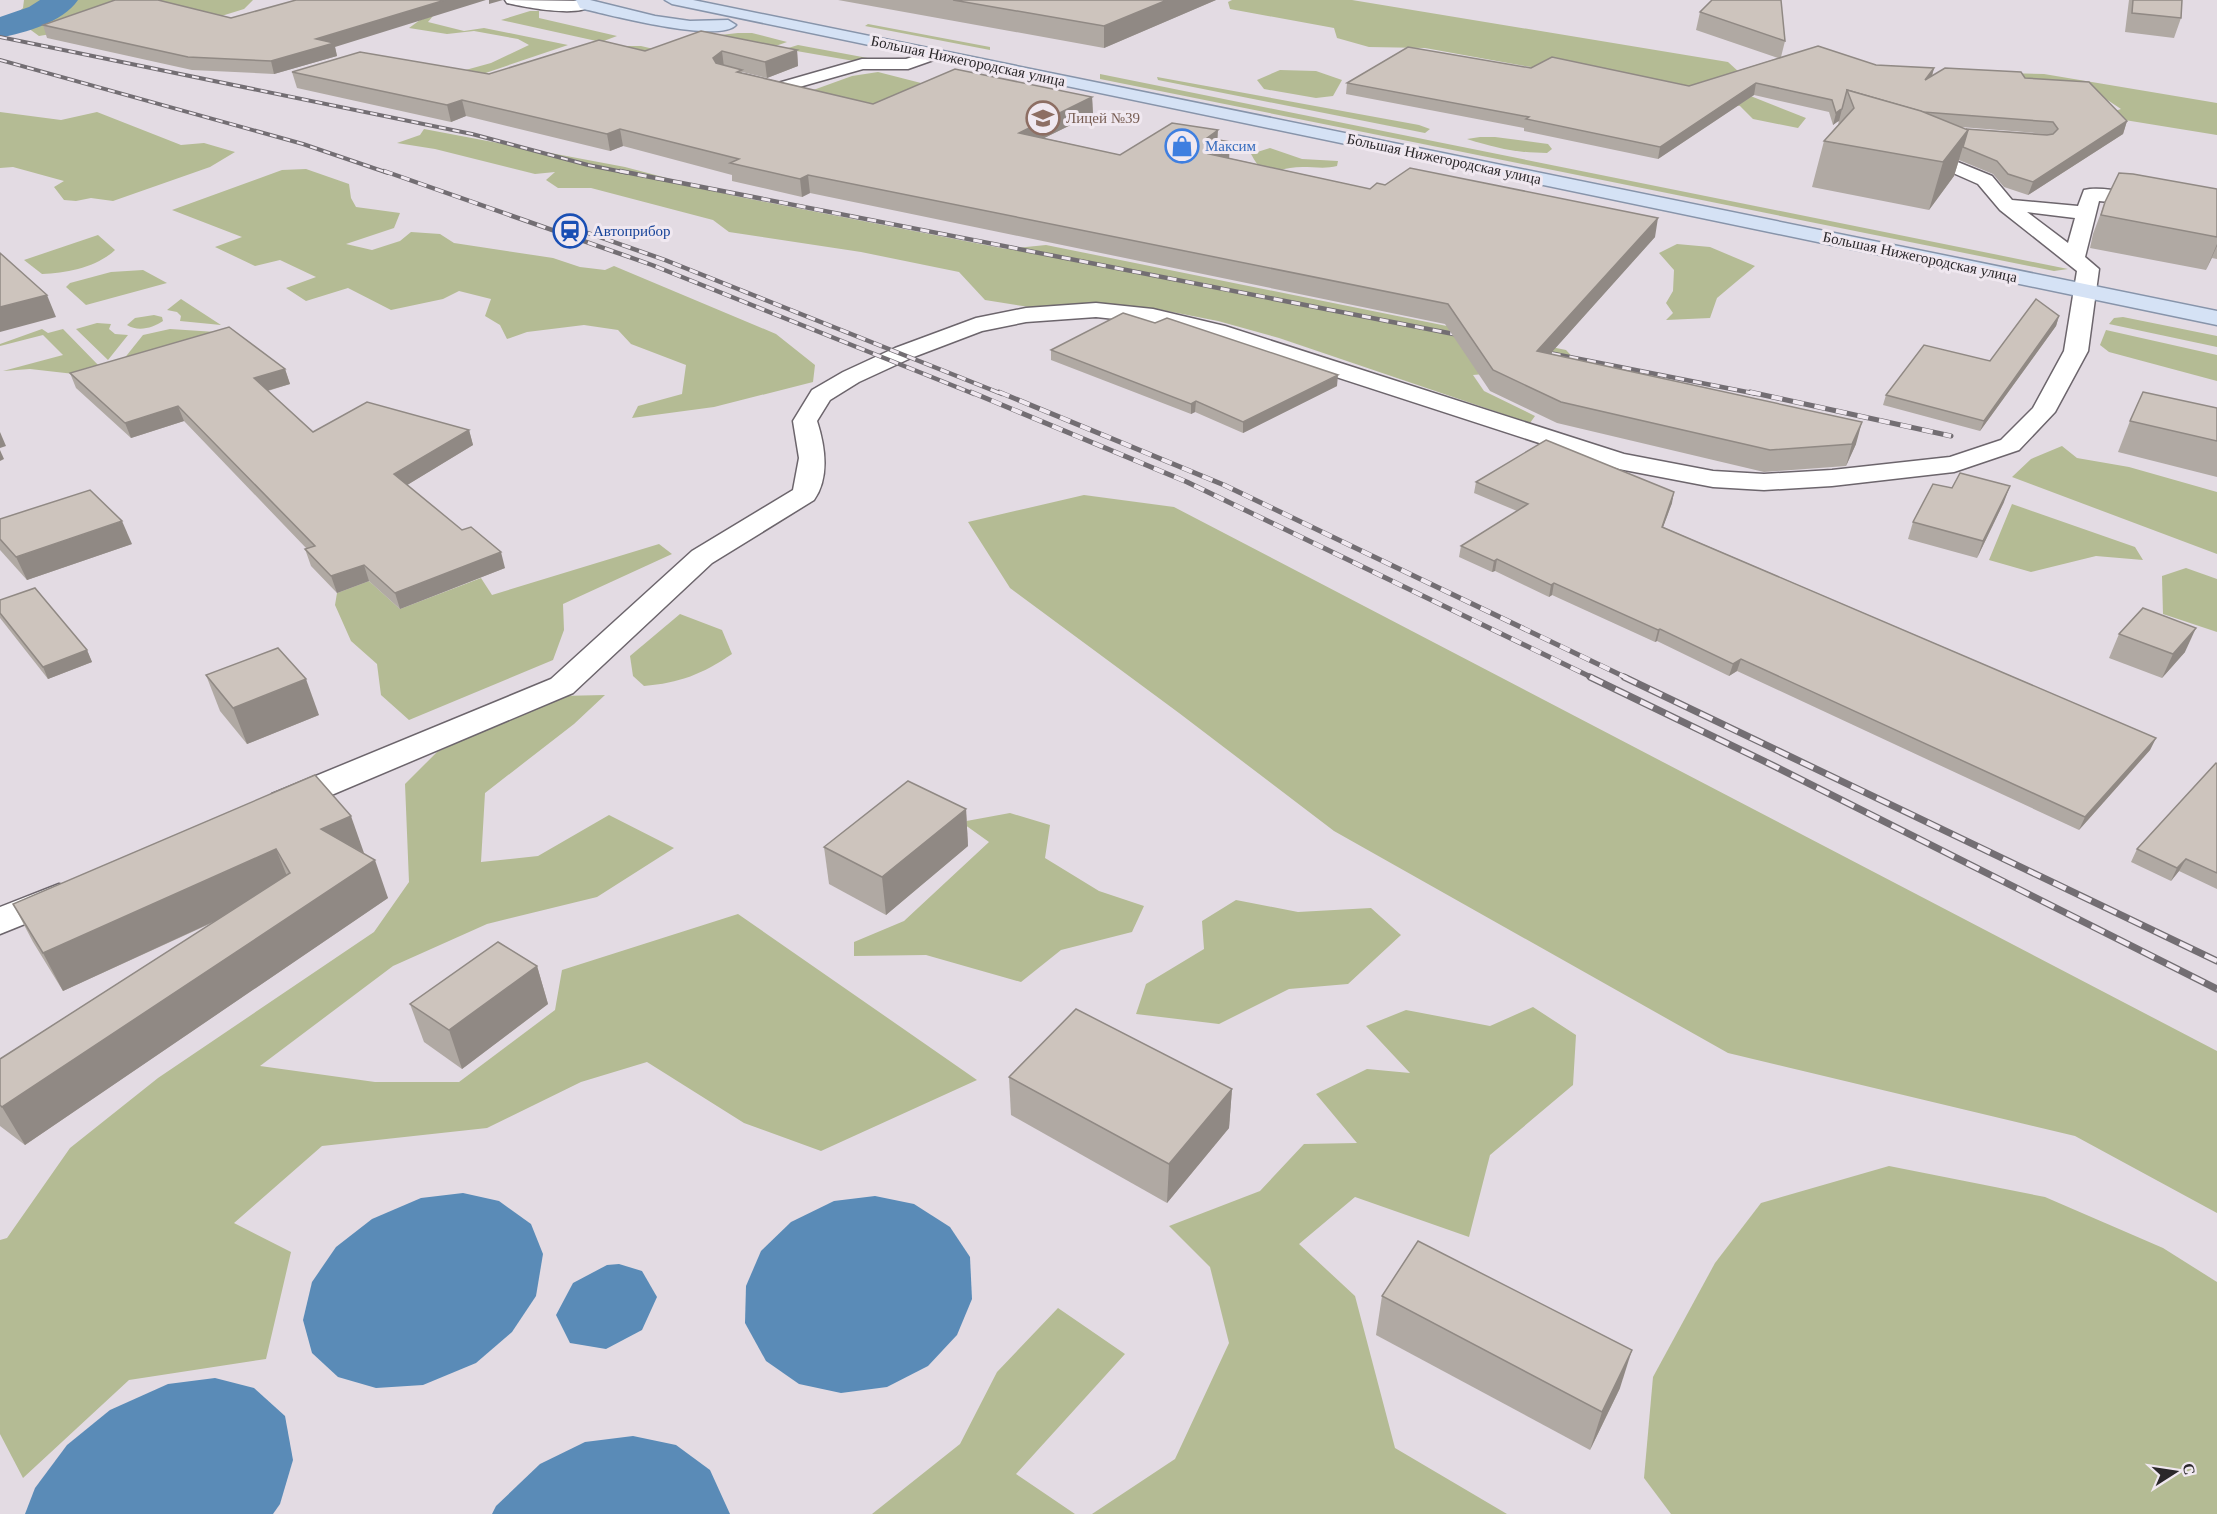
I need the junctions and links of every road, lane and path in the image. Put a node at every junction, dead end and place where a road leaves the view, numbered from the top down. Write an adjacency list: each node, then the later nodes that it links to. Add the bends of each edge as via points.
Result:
1 (512, 0): 3 (street, via 538,6)
2 (672, 0): 4 (main road, Большая Нижегородская улица)
3 (584, 2): 4 (main road, via 678,26 728,25)
4 (760, 18): 5 (main road, Большая Нижегородская улица)
5 (936, 54): 6 (street, via 908,64 862,64 778,88); 12 (main road, Большая Нижегородская улица)
6 (734, 77)
7 (1894, 144): 9 (street, via 1985,180)
8 (2120, 197): 10 (street, via 2091,194)
9 (2007, 206): 10 (street); 11 (street)
10 (2085, 213): 11 (street)
11 (2074, 258): 12 (street, via 2088,269)
12 (2084, 291): 13 (main road, Большая Нижегородская улица); 14 (street, via 2076,351 2043,412 2010,445 1954,464 1764,482 1713,479 1619,461 1217,331 1153,316 1096,310 1026,315 976,325 889,359 821,395 805,421 812,478 805,494 702,557 562,686)
13 (2217, 318)
14 (264, 810)
15 (77, 889): 16 (street)
16 (0, 921)

